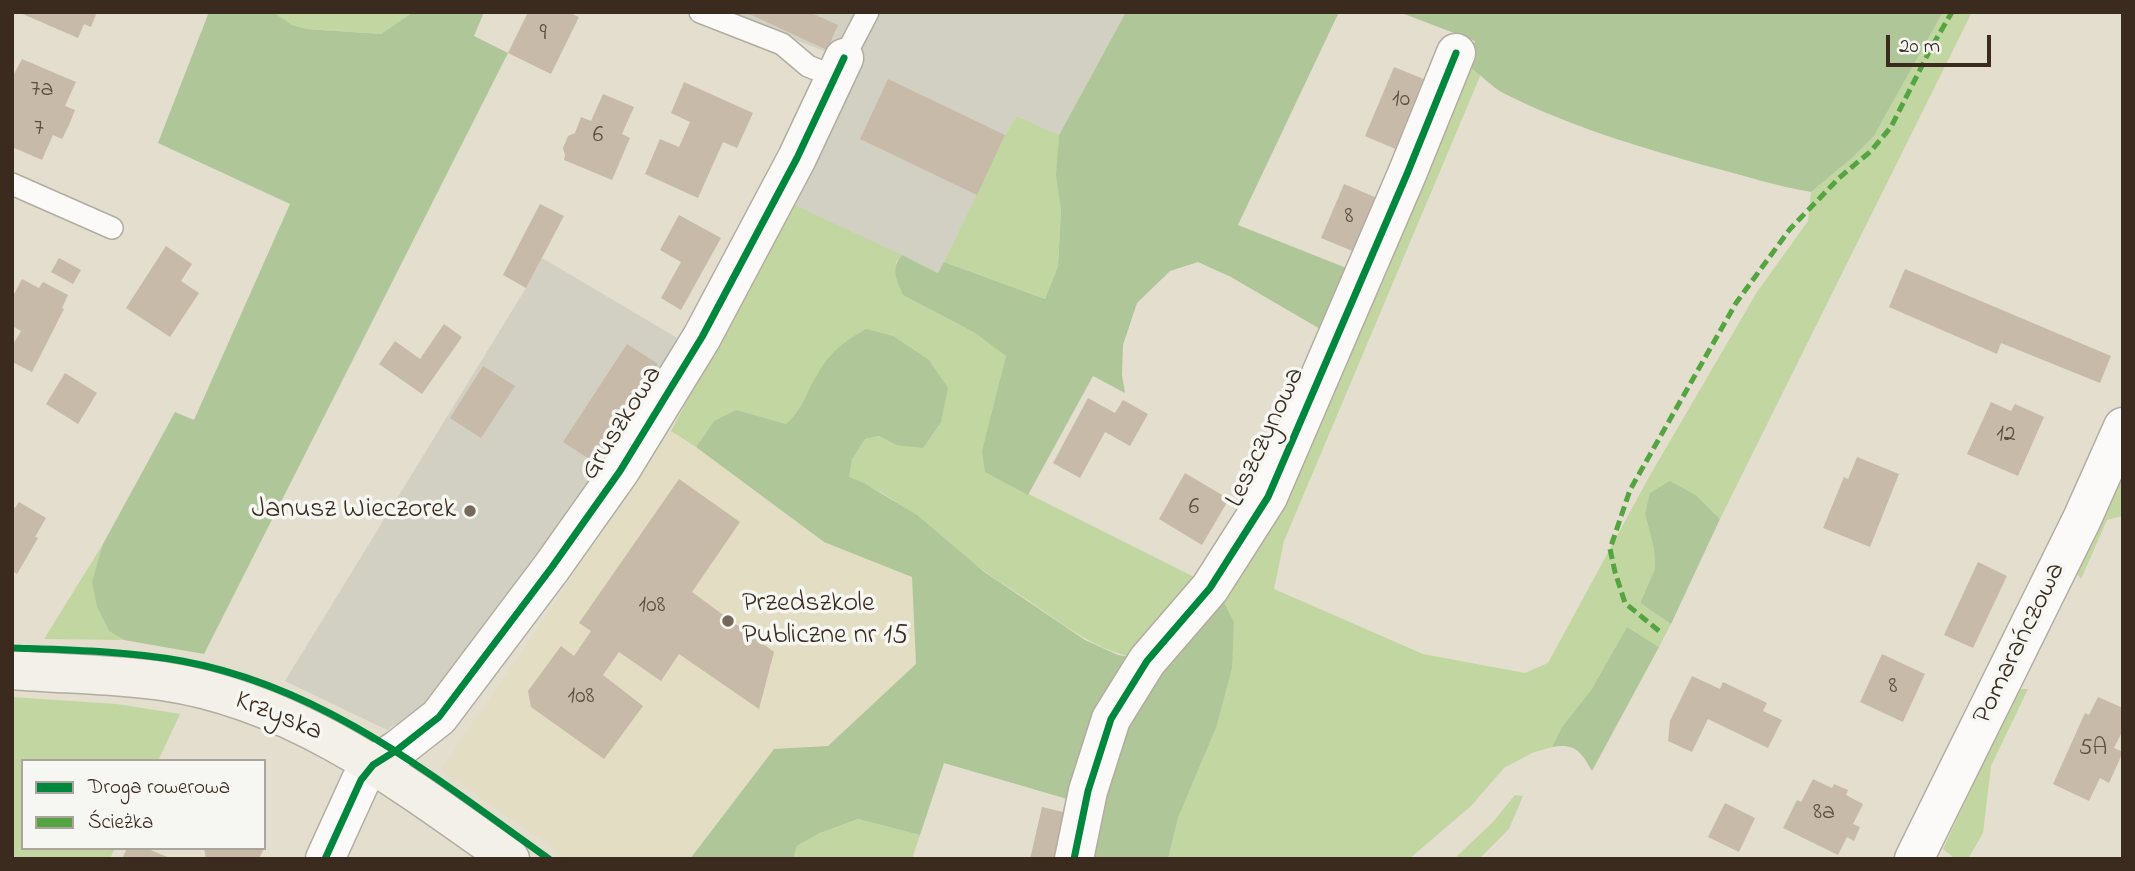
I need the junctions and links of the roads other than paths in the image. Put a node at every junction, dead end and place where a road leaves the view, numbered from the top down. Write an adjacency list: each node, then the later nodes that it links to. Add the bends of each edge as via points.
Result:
1 (700, 12): 4 (lane, via 782,44 808,66)
2 (868, 12): 4 (lane)
3 (1456, 53): 12 (street, Leszczynowa, via 1268,497 1210,588 1147,661 1111,719 1088,791)
4 (839, 68): 9 (street, Gruszkowa, via 702,337 620,471 439,717)
5 (12, 184): 6 (lane)
6 (112, 228)
7 (2123, 427): 13 (street, Pomarańczowa)
8 (12, 670): 9 (street, Krzyska, via 161,681 219,694 291,719)
9 (373, 765): 10 (street, via 360,780); 11 (street, Krzyska)
10 (325, 859)
11 (510, 859)
12 (1074, 859)
13 (1914, 859)

